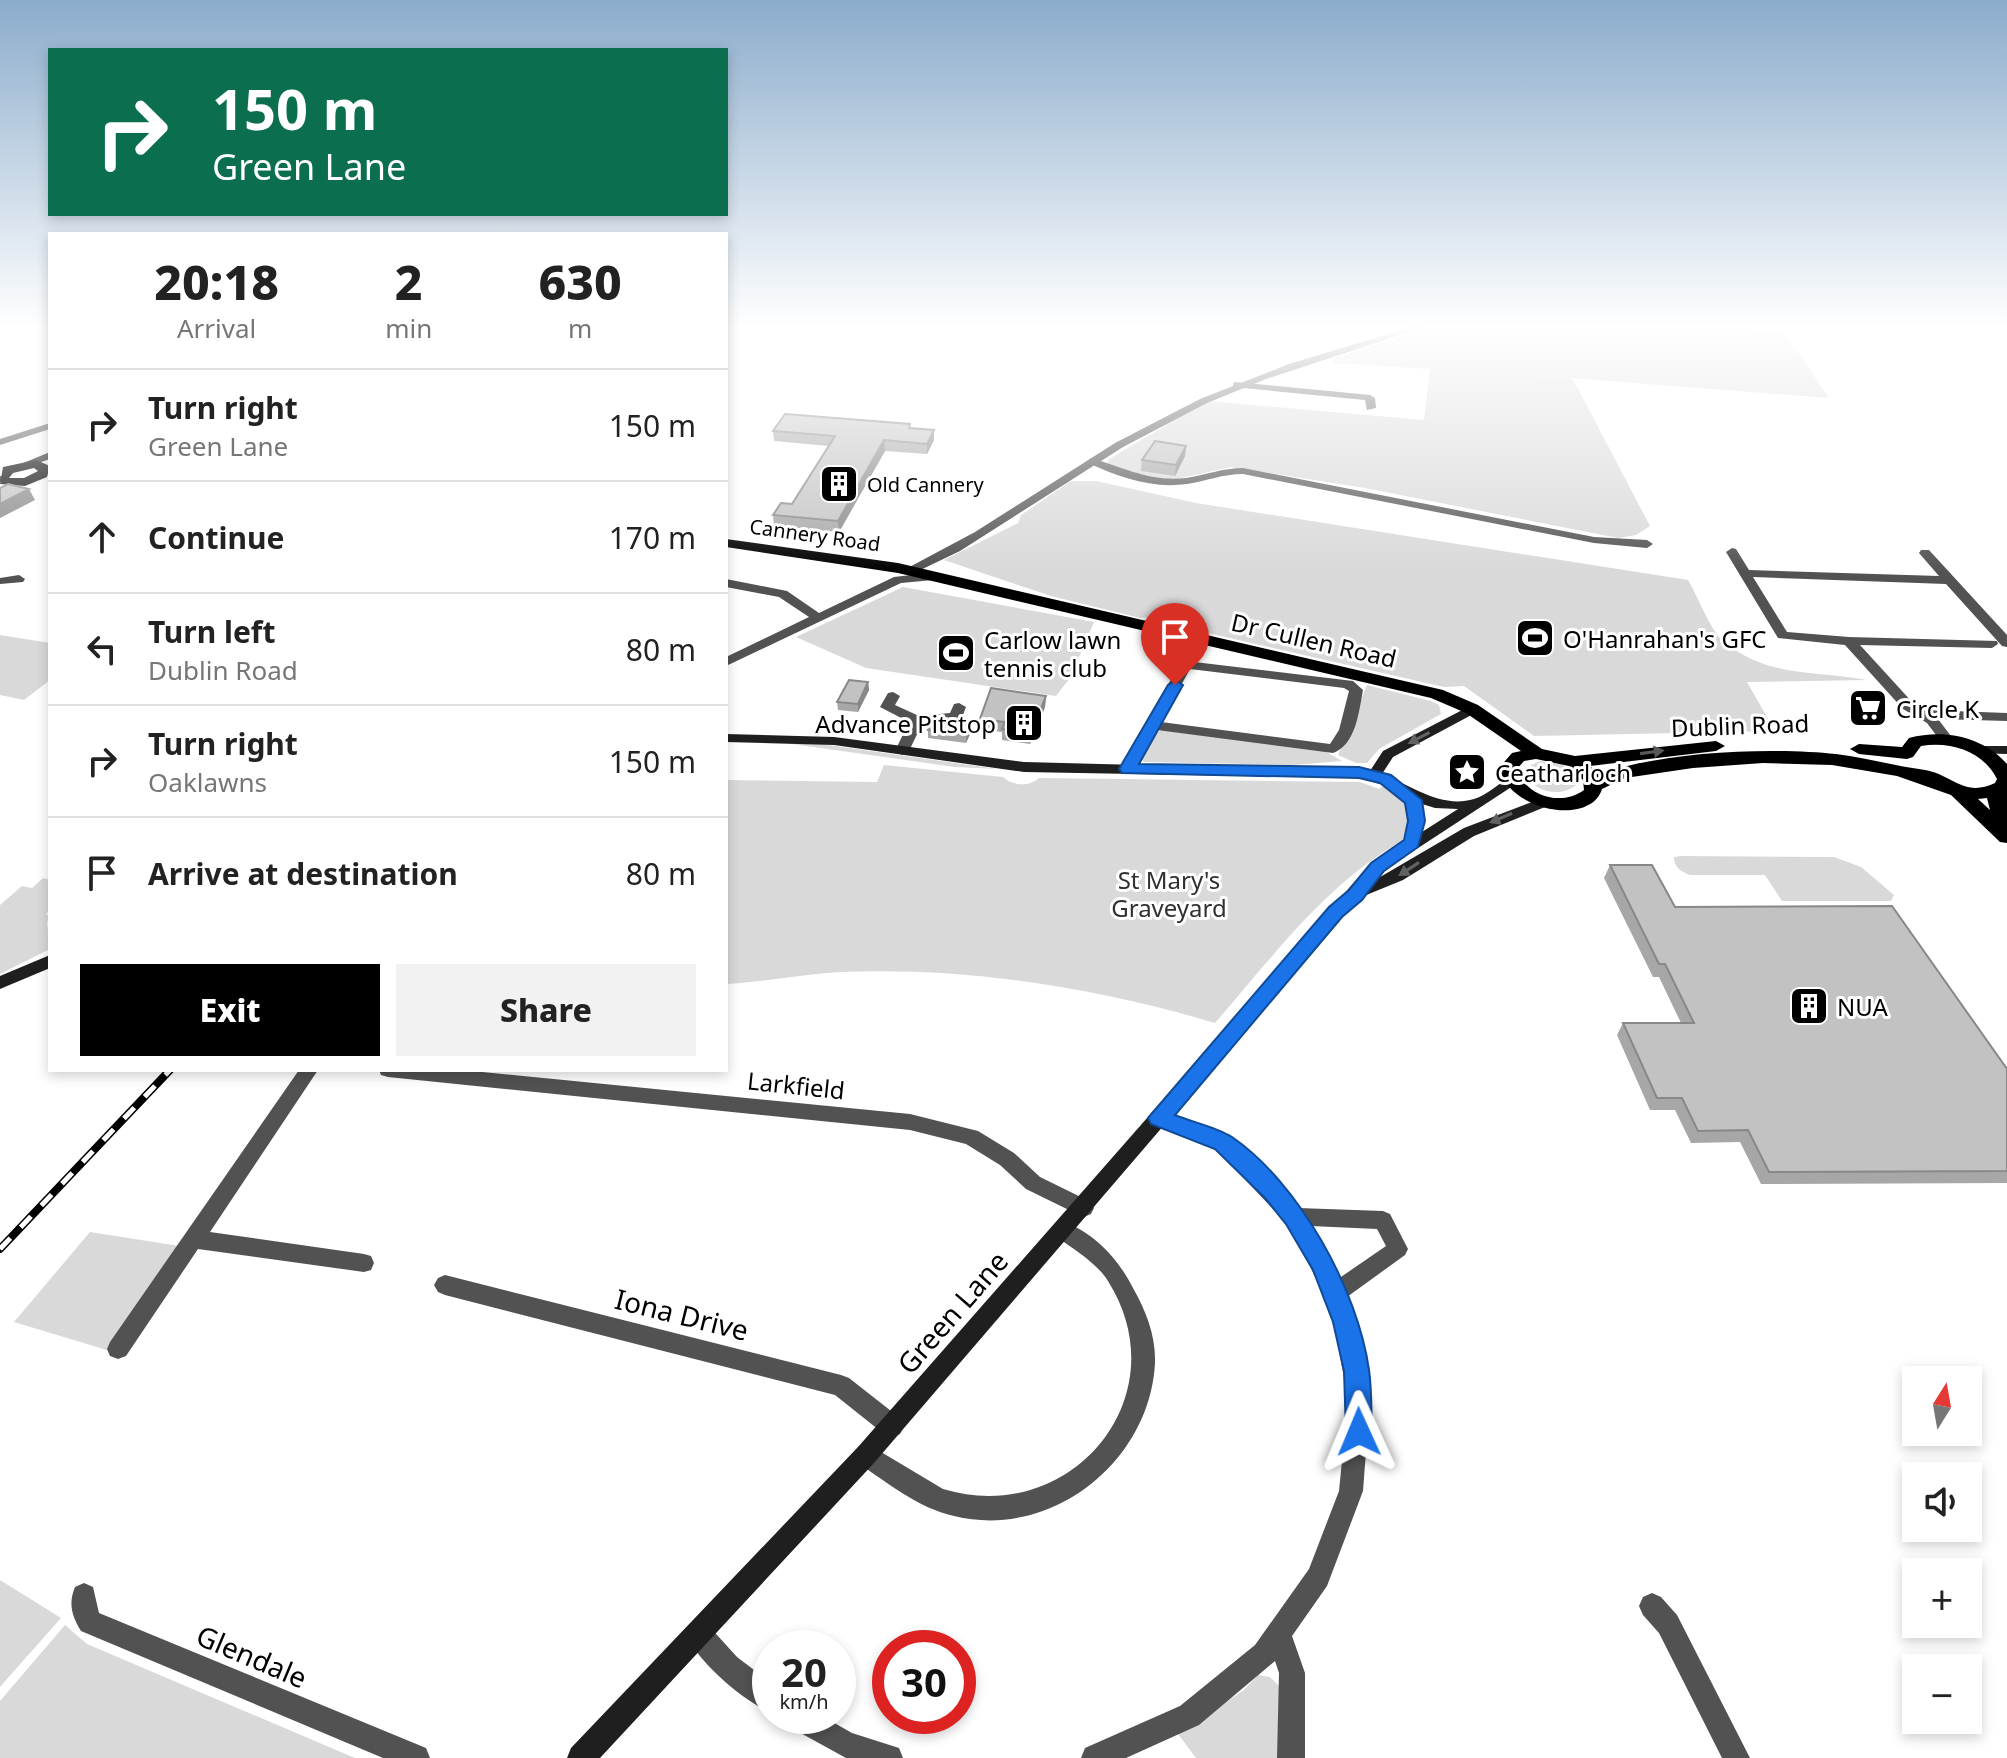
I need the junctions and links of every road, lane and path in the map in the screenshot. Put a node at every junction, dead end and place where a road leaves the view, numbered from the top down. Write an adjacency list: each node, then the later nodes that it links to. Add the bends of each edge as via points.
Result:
1 (1184, 409): 4 (street)
2 (48, 427): 3 (street)
3 (0, 442)
4 (1092, 461): 9 (street, via 1135,477 1174,483 1243,471 1594,540); 12 (street, via 975,537)
5 (45, 469): 6 (main road); 6 (main road, via 13,483); 7 (main road)
6 (4, 475)
7 (0, 489)
8 (728, 543): 12 (main road, Cannery Road)
9 (1647, 544)
10 (1732, 552): 13 (street)
11 (1925, 553): 17 (street)
12 (901, 573): 15 (main road, Cannery Road); 19 (street)
13 (1745, 573): 17 (street); 20 (street, via 1783,635)
14 (2, 577): 16 (street)
15 (929, 577): 26 (main road, Dr Cullen Road, via 1437,694)
16 (19, 579)
17 (1946, 580): 21 (street)
18 (728, 583): 19 (street, via 783,594)
19 (817, 617): 23 (street)
20 (1849, 641): 22 (street); 27 (street, via 1908,706)
21 (2007, 643)
22 (1992, 644)
23 (728, 661)
24 (893, 696): 29 (street, via 887,707)
25 (959, 707): 29 (street, via 956,717)
26 (1472, 709): 31 (main road, Dr Cullen Road); 42 (main road, one-way to 42, via 1388,754)
27 (1923, 714): 28 (street); 33 (street)
28 (2007, 717)
29 (917, 720): 36 (street)
30 (1153, 725): 30 (street, via 1186,665 1348,684 1356,690 1351,715 1333,749); 41 (street)
31 (1494, 726): 37 (main road, Dr Cullen Road); 39 (main road)
32 (728, 738): 36 (main road, via 796,738)
33 (1947, 740): 34 (main road); 38 (main road, via 1915,742)
34 (1978, 750): 35 (main road); 43 (main road)
35 (2007, 750)
36 (902, 751): 41 (main road, via 1024,767)
37 (1536, 753): 39 (main road); 40 (main road, Dublin Road)
38 (1907, 753): 40 (main road, Dublin Road, one-way to 38, via 1752,744); 45 (main road, via 1914,767)
39 (1511, 762): 44 (main road)
40 (1575, 762): 46 (main road)
41 (1128, 769): 42 (main road)
42 (1374, 775): 48 (main road)
43 (2005, 775): 47 (main road, via 1986,793); 53 (main road, via 1996,798)
44 (1512, 782): 49 (main road); 50 (main road)
45 (1934, 782): 46 (main road, Dublin Road, via 1894,767 1856,761 1743,757 1629,772); 47 (main road, Dublin Road)
46 (1594, 786): 49 (main road, Dublin Road, via 1580,802)
47 (1958, 791): 53 (main road)
48 (1411, 798): 50 (main road, via 1434,804); 51 (main road); 54 (main road, via 1416,821)
49 (1545, 802): 52 (main road, one-way to 52)
50 (1475, 803): 51 (main road)
51 (1450, 819): 52 (main road); 54 (main road)
52 (1469, 832): 55 (main road, one-way to 55)
53 (2007, 837)
54 (1412, 843): 55 (main road, via 1377,867)
55 (1356, 895): 60 (main road, Green Lane)
56 (48, 962): 57 (main road)
57 (0, 983)
58 (308, 1072): 64 (street)
59 (406, 1072): 61 (street, Larkfield, via 910,1122 971,1137 1033,1183)
60 (1159, 1118): 61 (main road, Green Lane); 62 (street, via 1223,1143)
61 (1084, 1208): 63 (main road, Green Lane)
62 (1294, 1217): 67 (street); 67 (street, via 1383,1220 1398,1249)
63 (1064, 1231): 69 (main road, Green Lane); 70 (street, via 1115,1273 1140,1325 1143,1387 1123,1436 1101,1462 1048,1500 1000,1510 957,1505 923,1493)
64 (195, 1239): 65 (street); 68 (street)
65 (364, 1263)
66 (445, 1285): 69 (street, Iona Drive, via 841,1386)
67 (1335, 1293): 74 (street, via 1357,1371 1359,1450 1353,1491 1339,1538)
68 (118, 1349)
69 (892, 1426): 70 (main road, Green Lane)
70 (866, 1455): 73 (main road, Green Lane)
71 (84, 1596): 78 (street, Glendale, via 90,1622)
72 (1652, 1606): 83 (street, via 1668,1624)
73 (699, 1634): 75 (street); 79 (main road, Green Lane)
74 (1280, 1638): 81 (street, via 1204,1710); 82 (street, via 1292,1673)
75 (752, 1685)
76 (821, 1734): 77 (street)
77 (845, 1751): 80 (street)
78 (416, 1758)
79 (581, 1758)
80 (889, 1758)
81 (1095, 1758)
82 (1291, 1758)
83 (1736, 1758)

